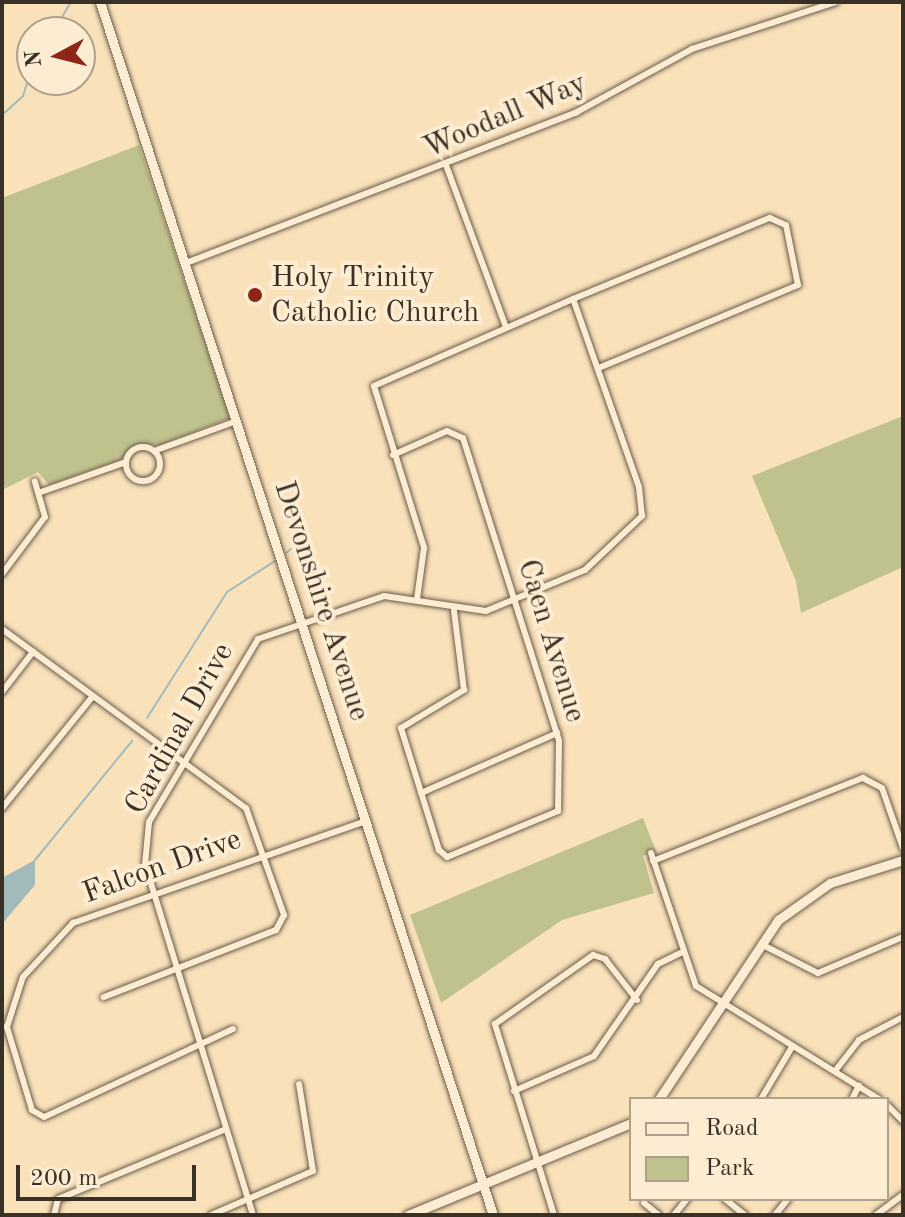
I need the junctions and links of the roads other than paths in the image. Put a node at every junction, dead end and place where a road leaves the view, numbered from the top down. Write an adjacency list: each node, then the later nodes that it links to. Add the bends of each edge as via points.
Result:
1 (836, 2): 3 (street, Woodall Way, via 692,49 577,112)
2 (104, 3): 4 (main road, Devonshire Avenue)
3 (446, 165): 4 (street, Woodall Way); 6 (street)
4 (186, 263): 8 (main road, Devonshire Avenue)
5 (573, 299): 6 (street); 7 (street, Cardinal Drive); 7 (street, via 770,218 786,225 798,285)
6 (506, 327): 10 (street, via 378,381 374,397)
7 (599, 368): 16 (street, Cardinal Drive, via 644,510 585,570)
8 (237, 421): 9 (street); 18 (main road, Devonshire Avenue)
9 (154, 451): 11 (street, via 134,449); 11 (street, via 159,466 149,479 133,477)
10 (393, 455): 15 (street, via 425,552); 16 (street, Caen Avenue, via 447,431 460,434)
11 (126, 462): 13 (street)
12 (35, 481): 13 (street)
13 (41, 492): 14 (street, via 43,522)
14 (2, 574)
15 (417, 599): 17 (street, Cardinal Drive); 18 (street, Cardinal Drive, via 372,598)
16 (516, 601): 17 (street, Cardinal Drive, via 478,613); 23 (street, Caen Avenue)
17 (454, 611): 25 (street, Caen Avenue, via 464,690 401,725)
18 (302, 620): 24 (street, Cardinal Drive, via 251,646); 27 (main road, Devonshire Avenue)
19 (2, 629): 20 (street)
20 (33, 652): 21 (street); 22 (street)
21 (2, 692)
22 (93, 696): 24 (street); 26 (street)
23 (557, 733): 25 (street); 25 (street, Caen Avenue, via 559,806 546,820 447,857)
24 (184, 761): 29 (street, via 246,808); 31 (street, Cardinal Drive, via 145,840)
25 (421, 793)
26 (2, 808)
27 (366, 821): 29 (street, Falcon Drive); 54 (main road, Devonshire Avenue)
28 (903, 848): 34 (street, via 882,788 863,778 652,857)
29 (265, 854): 31 (street, Falcon Drive); 35 (street, via 282,925)
30 (903, 860): 33 (main road, via 823,886)
31 (155, 899): 35 (street, Cardinal Drive); 41 (street, Falcon Drive, via 85,917 52,940 12,999 10,1057 32,1110 44,1117)
32 (903, 937): 33 (street, via 818,973)
33 (760, 943): 38 (main road)
34 (681, 953): 37 (street, via 661,961); 38 (street, via 693,982)
35 (176, 970): 36 (street); 41 (street, Cardinal Drive)
36 (104, 997)
37 (637, 1000): 46 (street, via 594,1056); 46 (street, via 605,959 593,955 505,1016 494,1029)
38 (723, 1005): 42 (street); 47 (main road)
39 (903, 1017): 43 (street, via 859,1040)
40 (233, 1029): 41 (street, Falcon Drive)
41 (199, 1040): 52 (street, Cardinal Drive)
42 (792, 1047): 43 (street); 48 (street)
43 (835, 1071): 45 (street)
44 (299, 1084): 56 (street, via 315,1167)
45 (859, 1086): 49 (street); 50 (street)
46 (514, 1091): 53 (street)
47 (660, 1097)
48 (762, 1097)
49 (853, 1097)
50 (876, 1097)
51 (629, 1124): 53 (main road)
52 (226, 1129): 56 (street, Cardinal Drive); 59 (street, via 58,1199)
53 (537, 1163): 54 (main road); 64 (street)
54 (482, 1183): 62 (main road); 63 (main road, Devonshire Avenue)
55 (903, 1195): 67 (street)
56 (249, 1200): 60 (street); 61 (street, Cardinal Drive)
57 (728, 1201): 66 (street)
58 (644, 1203): 65 (street)
59 (54, 1215)
60 (211, 1215)
61 (253, 1215)
62 (408, 1215)
63 (493, 1215)
64 (554, 1215)
65 (659, 1215)
66 (745, 1215)
67 (876, 1215)

